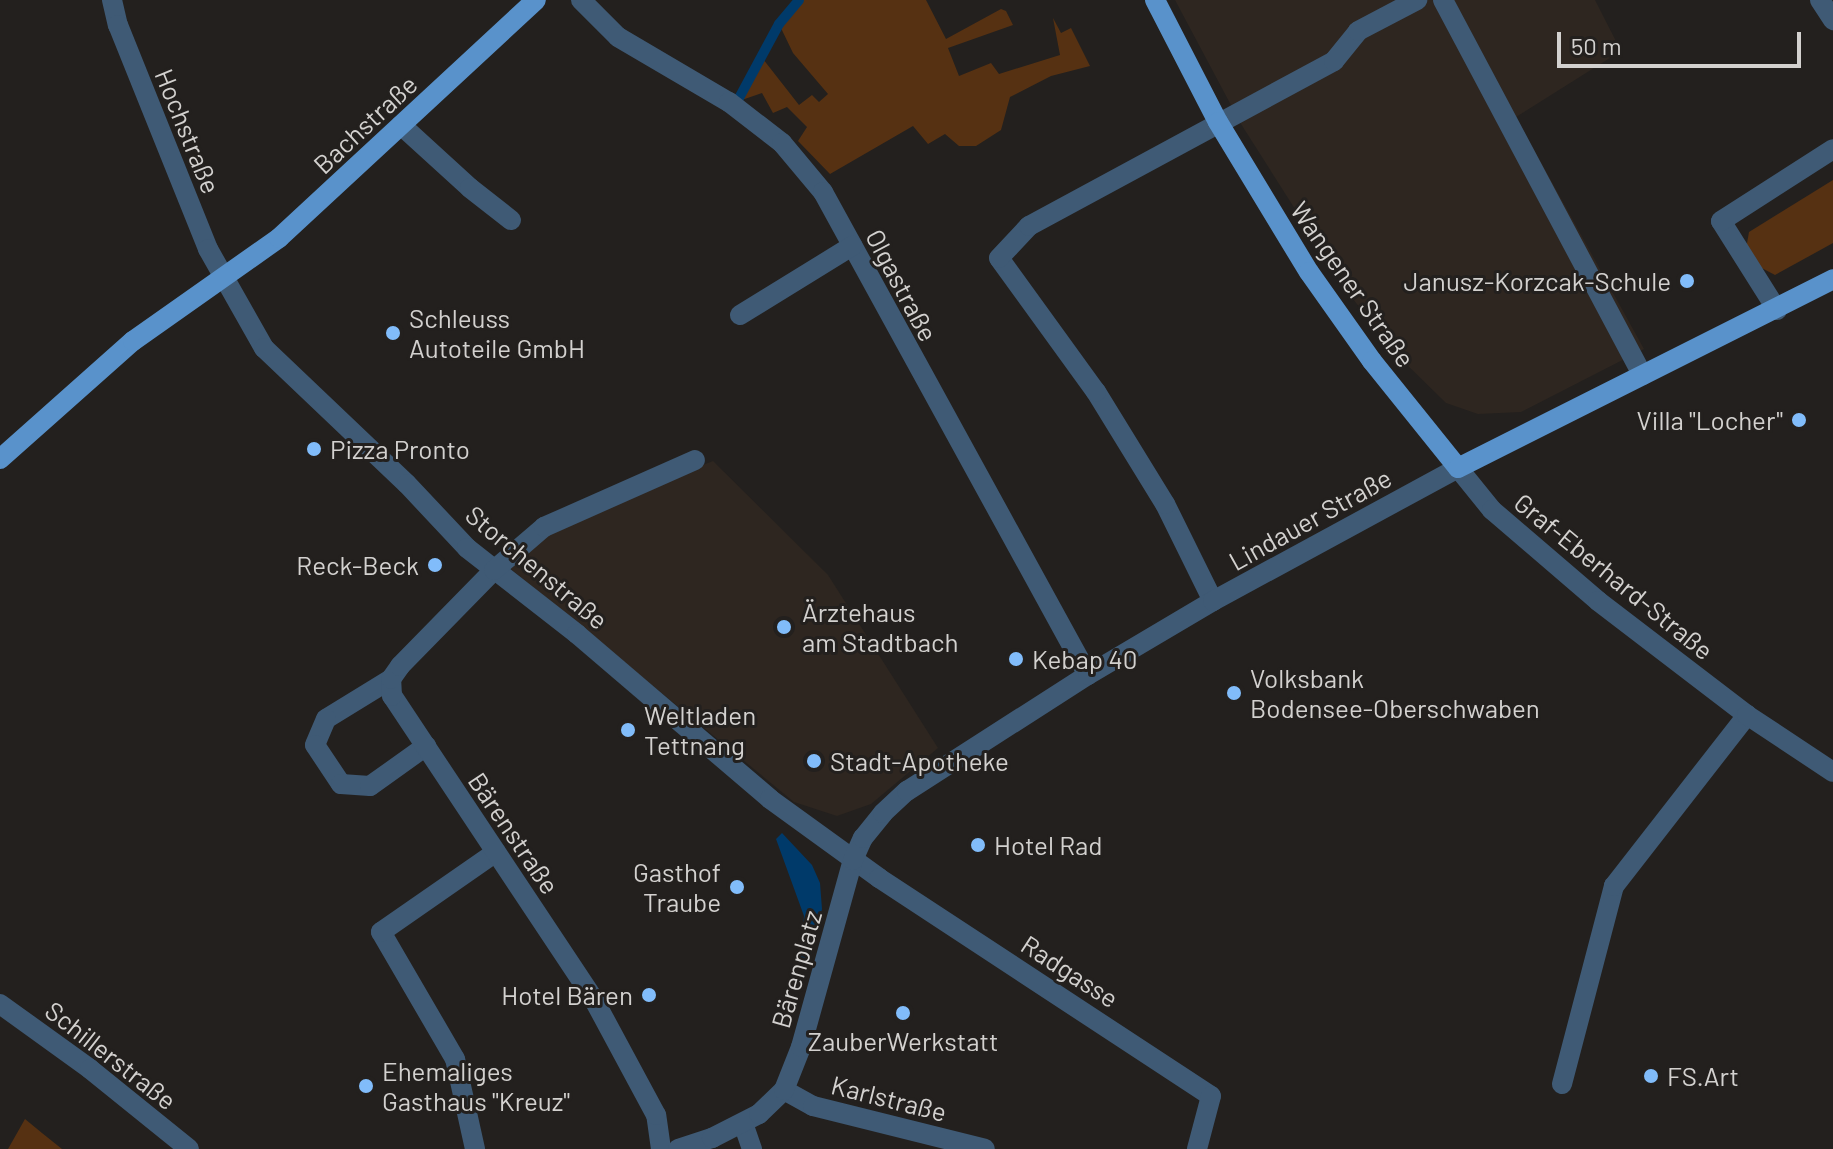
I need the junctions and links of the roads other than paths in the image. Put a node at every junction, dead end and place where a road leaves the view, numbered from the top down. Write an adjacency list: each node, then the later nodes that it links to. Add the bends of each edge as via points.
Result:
1 (112, 0): 14 (street, Hochstraße)
2 (536, 0): 10 (main road, Bachstraße)
3 (581, 0): 13 (street, Olgastraße, via 618,37 729,102 782,143 823,192)
4 (1155, 0): 9 (main road, Wangener Straße)
5 (1417, 0): 9 (street, via 1358,31 1334,61)
6 (1443, 0): 18 (street)
7 (1820, 0): 8 (street)
8 (1833, 20)
9 (1218, 122): 21 (main road, Wangener Straße, via 1338,315); 23 (street, via 1029,226 999,258 1096,392 1165,504)
10 (401, 125): 12 (street); 14 (main road, Bachstraße, via 279,238)
11 (1833, 149): 16 (street, via 1721,221)
12 (511, 220)
13 (852, 246): 17 (street); 24 (street, Olgastraße)
14 (223, 279): 19 (main road, Bachstraße, via 133,341); 22 (street, Storchenstraße, via 264,348)
15 (1833, 279): 16 (main road, Lindauer Straße)
16 (1777, 310): 18 (main road, Lindauer Straße)
17 (740, 315)
18 (1642, 375): 21 (main road, Lindauer Straße)
19 (0, 459)
20 (695, 460): 22 (street, via 544,527)
21 (1458, 468): 23 (street, Lindauer Straße); 26 (street, Graf-Eberhard-Straße, via 1492,510 1598,601)
22 (494, 570): 25 (street); 30 (street, Storchenstraße, via 770,799)
23 (1213, 601): 24 (street, Lindauer Straße)
24 (1088, 675): 30 (street, Lindauer Straße, via 907,791 869,830)
25 (391, 679): 27 (street, Bärenstraße, via 392,696); 27 (street, via 326,719 315,745 341,784 370,786)
26 (1747, 715): 28 (street, Graf-Eberhard-Straße); 32 (street, via 1614,886)
27 (426, 746): 29 (street, Bärenstraße)
28 (1833, 772)
29 (496, 852): 36 (street, via 381,932 455,1059); 37 (street, Bärenstraße, via 593,998 656,1115)
30 (853, 860): 33 (street, Bärenplatz); 41 (street, Radgasse, via 1211,1096)
31 (0, 1004): 35 (street, Schillerstraße)
32 (1562, 1084)
33 (784, 1090): 34 (street); 40 (street, Karlstraße, via 813,1106)
34 (743, 1123): 38 (street); 39 (street)
35 (189, 1149)
36 (475, 1149)
37 (661, 1149)
38 (678, 1149)
39 (752, 1149)
40 (985, 1149)
41 (1197, 1149)

